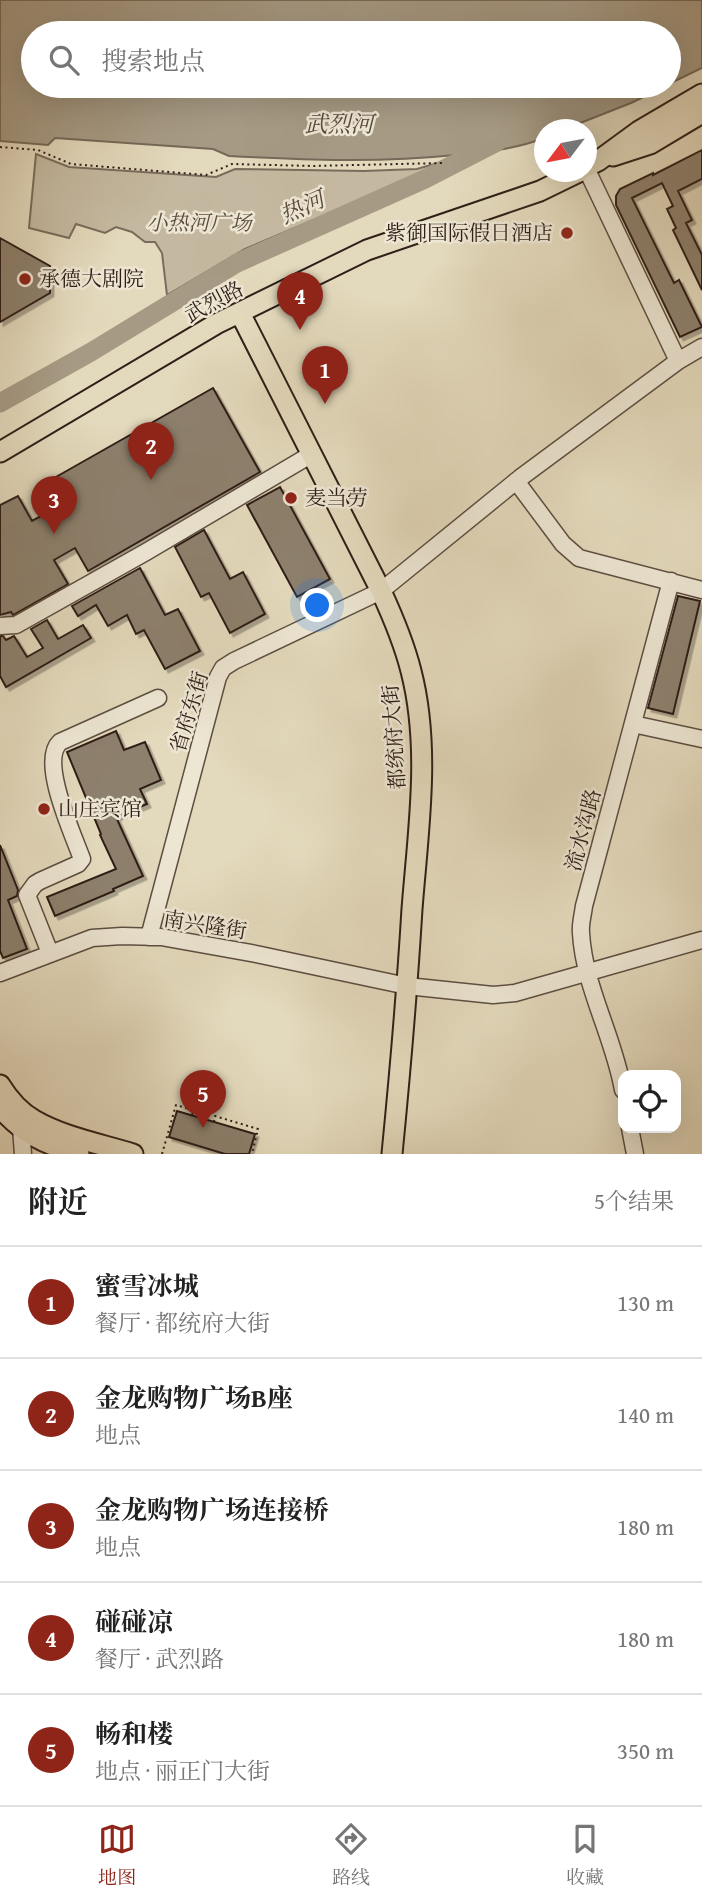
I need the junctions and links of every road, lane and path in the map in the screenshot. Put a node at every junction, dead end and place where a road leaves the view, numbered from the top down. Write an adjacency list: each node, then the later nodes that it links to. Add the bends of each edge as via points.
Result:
1 (702, 94): 4 (main road)
2 (702, 113): 6 (main road, via 650,144)
3 (0, 147): 5 (path, via 38,150 71,164 206,175 232,164)
4 (597, 160)
5 (444, 163)
6 (597, 163)
7 (597, 181): 11 (street)
8 (558, 182): 9 (main road, 武烈路, via 367,250)
9 (240, 313): 12 (main road, 武烈路); 13 (main road, 都统府大街)
10 (702, 346): 11 (street, 省府东街)
11 (678, 361): 14 (street, 省府东街)
12 (0, 452)
13 (312, 454): 17 (main road, 都统府大街); 18 (street, via 16,625)
14 (516, 481): 15 (street, via 563,544 579,558); 17 (street, 省府东街)
15 (671, 582): 16 (street); 20 (street, 流水沟路)
16 (702, 590)
17 (382, 591): 22 (street, 省府东街, via 223,668); 27 (main road, 都统府大街, via 411,671 419,713 422,786)
18 (0, 626)
19 (158, 698): 24 (street, via 60,742 52,753 53,776 82,859 35,884 27,895)
20 (633, 723): 21 (street); 25 (street, 流水沟路, via 584,906 580,930)
21 (702, 740)
22 (149, 937): 24 (street, 南兴隆街, via 92,938); 27 (street, 南兴隆街)
23 (702, 940): 25 (street, 南兴隆街)
24 (50, 953): 26 (street, 南兴隆街)
25 (588, 972): 27 (street, 南兴隆街, via 494,995); 28 (street, 流水沟路)
26 (0, 973)
27 (407, 986): 39 (main road, 都统府大街)
28 (620, 1070)
29 (0, 1085): 36 (main road, via 33,1120)
30 (192, 1115): 37 (path, via 193,1111 176,1105)
31 (8, 1117): 34 (street); 35 (main road, via 31,1136)
32 (214, 1122): 38 (path, via 215,1116 258,1129)
33 (631, 1133): 40 (street)
34 (23, 1154)
35 (79, 1154)
36 (133, 1154)
37 (162, 1154)
38 (252, 1154)
39 (392, 1154)
40 (635, 1154)

